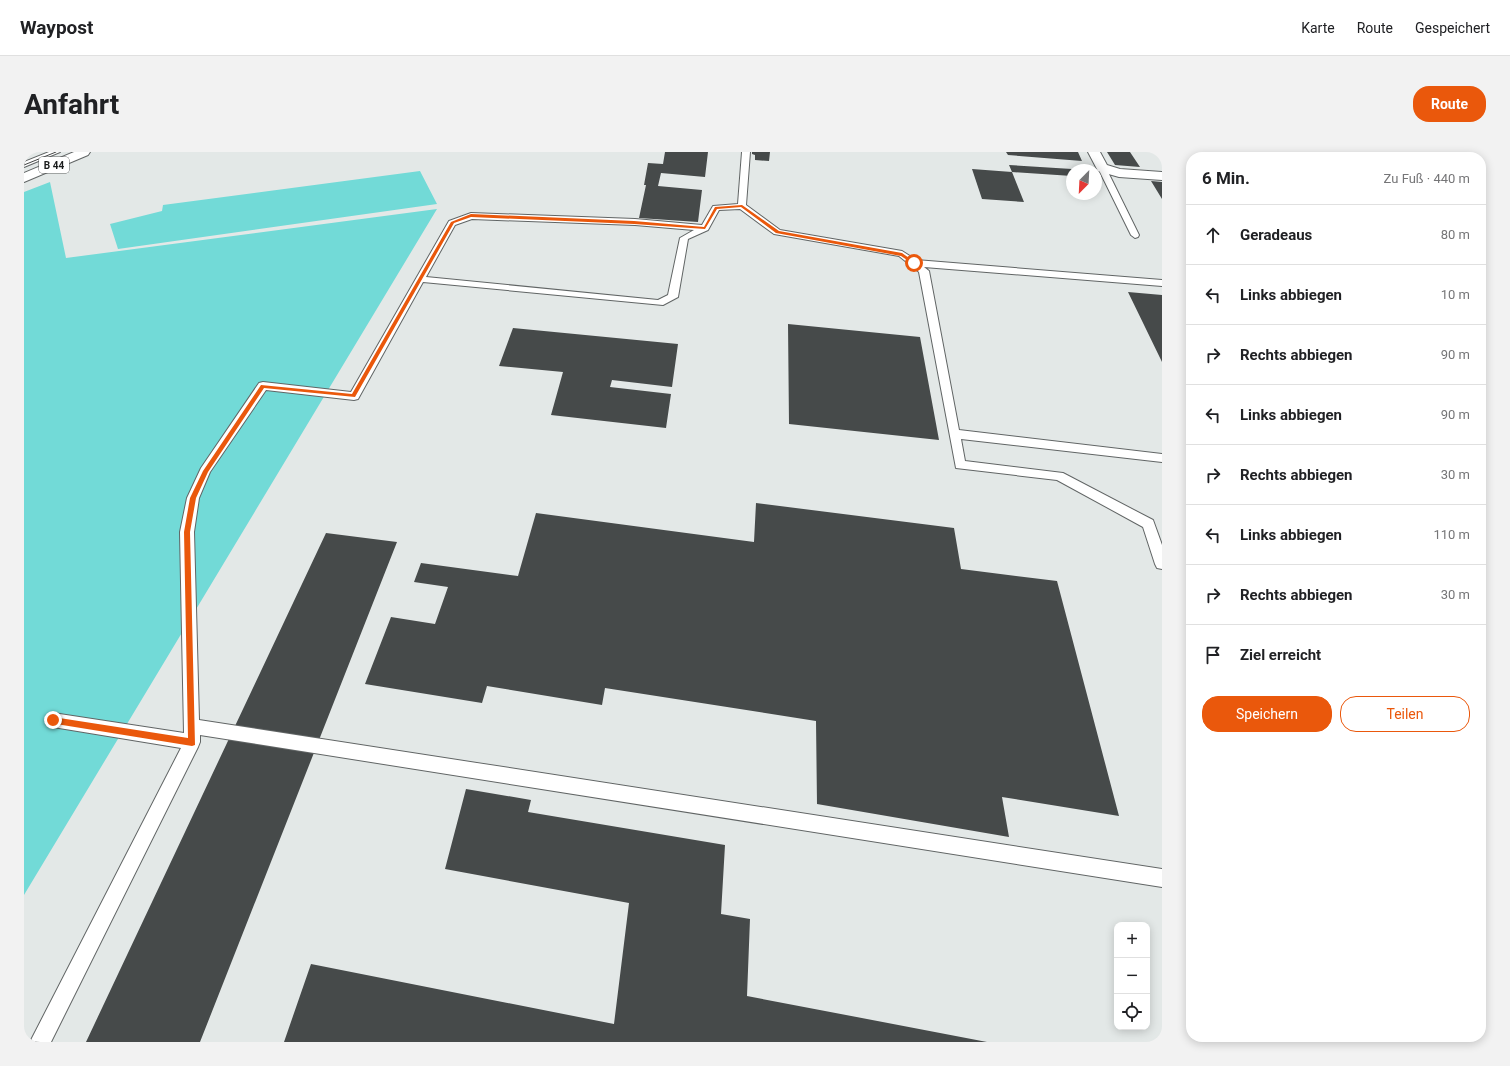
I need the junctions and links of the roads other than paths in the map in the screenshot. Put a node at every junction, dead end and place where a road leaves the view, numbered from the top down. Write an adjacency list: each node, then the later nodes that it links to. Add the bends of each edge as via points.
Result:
1 (47, 152): 6 (lane)
2 (56, 152): 8 (lane)
3 (84, 152): 11 (street, B 44)
4 (746, 152): 12 (lane)
5 (1094, 152): 7 (street)
6 (24, 161)
7 (1100, 164)
8 (24, 165)
9 (1102, 168): 10 (street, via 1119,173); 14 (lane)
10 (1162, 176)
11 (24, 178)
12 (742, 206): 13 (lane, via 716,208); 15 (lane, via 777,232 902,254)
13 (705, 228): 16 (lane, via 634,222 471,216 452,223); 16 (lane, via 684,238 673,296 659,303)
14 (1135, 235)
15 (914, 263): 17 (lane); 18 (lane, via 924,271)
16 (420, 280): 22 (lane, via 354,396 263,386 206,471 193,498 187,532)
17 (1162, 283)
18 (955, 434): 19 (lane); 20 (lane, via 960,465 1058,476 1148,524)
19 (1162, 458)
20 (1162, 564)
21 (53, 720): 23 (lane)
22 (192, 726): 23 (lane); 24 (lane)
23 (192, 742): 25 (lane)
24 (1162, 878)
25 (40, 1042)

